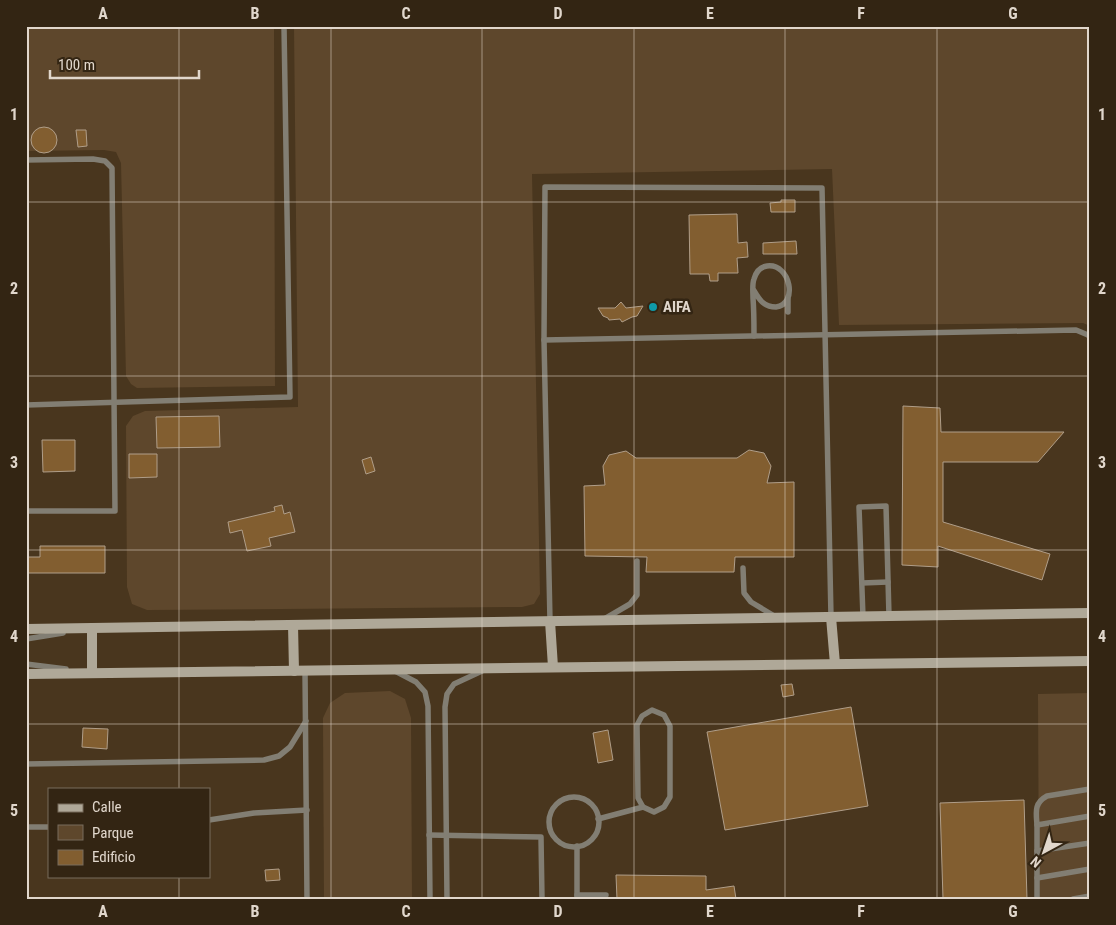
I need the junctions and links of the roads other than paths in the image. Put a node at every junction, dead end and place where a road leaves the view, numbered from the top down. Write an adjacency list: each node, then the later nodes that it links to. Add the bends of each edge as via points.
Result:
1 (284, 26): 10 (lane, via 290,397)
2 (26, 160): 10 (lane, via 93,158 105,161 112,168)
3 (753, 289): 4 (lane, via 766,306 778,307); 4 (lane, via 753,280 759,270 768,266 778,267 786,277); 7 (lane)
4 (788, 297): 5 (lane)
5 (788, 312)
6 (825, 335): 7 (lane); 8 (lane, via 1076,330); 9 (lane, via 822,188 545,187); 20 (lane)
7 (754, 336): 9 (lane)
8 (1090, 337)
9 (544, 340): 23 (lane)
10 (114, 402): 11 (lane); 12 (lane, via 115,511)
11 (26, 405)
12 (26, 511)
13 (637, 561): 22 (lane, via 637,595 630,604)
14 (743, 568): 21 (lane, via 744,594)
15 (888, 582): 16 (lane); 16 (lane, via 886,506 859,507); 19 (lane)
16 (862, 583): 18 (lane)
17 (1090, 613): 19 (street)
18 (863, 616): 19 (street); 20 (street)
19 (889, 616)
20 (831, 617): 21 (street); 30 (street)
21 (778, 618): 22 (street)
22 (602, 620): 23 (street)
23 (550, 621): 24 (street); 32 (street)
24 (293, 625): 26 (street); 34 (street)
25 (26, 628): 26 (street)
26 (92, 628): 27 (lane); 36 (street)
27 (26, 639)
28 (1090, 661): 30 (street)
29 (26, 664): 36 (lane)
30 (835, 664): 32 (street)
31 (488, 668): 32 (street); 33 (street); 51 (lane, via 454,684 447,694)
32 (553, 668)
33 (391, 669): 35 (street); 50 (lane, via 416,682 424,692 428,706)
34 (294, 671): 35 (street); 36 (street)
35 (305, 671): 38 (lane)
36 (92, 673): 37 (street)
37 (26, 674)
38 (306, 722): 39 (lane, via 290,747 279,756 264,760); 42 (lane)
39 (26, 764)
40 (1090, 789): 46 (lane, via 1042,799 1035,810)
41 (643, 807): 41 (lane, via 638,798 637,725 642,716 652,710 664,715 670,726 670,797 664,807 654,812); 44 (lane)
42 (306, 810): 45 (lane, via 254,812); 61 (lane)
43 (1090, 816): 46 (lane)
44 (598, 818): 49 (lane, via 585,800 570,797 555,805 550,812); 54 (lane, via 596,834)
45 (210, 820)
46 (1037, 825): 55 (lane)
47 (26, 827): 48 (lane)
48 (48, 827)
49 (550, 829): 52 (lane); 54 (lane, via 560,843)
50 (429, 835): 51 (lane); 62 (lane)
51 (447, 836): 52 (lane); 63 (lane)
52 (541, 837): 64 (lane)
53 (1090, 843): 55 (lane)
54 (577, 846): 60 (lane)
55 (1037, 852): 57 (lane)
56 (1090, 869): 57 (lane)
57 (1037, 878): 65 (lane)
58 (606, 895): 60 (lane)
59 (1090, 896): 66 (lane)
60 (577, 897)
61 (307, 899)
62 (430, 899)
63 (447, 899)
64 (542, 899)
65 (1037, 899)
66 (1073, 899)

